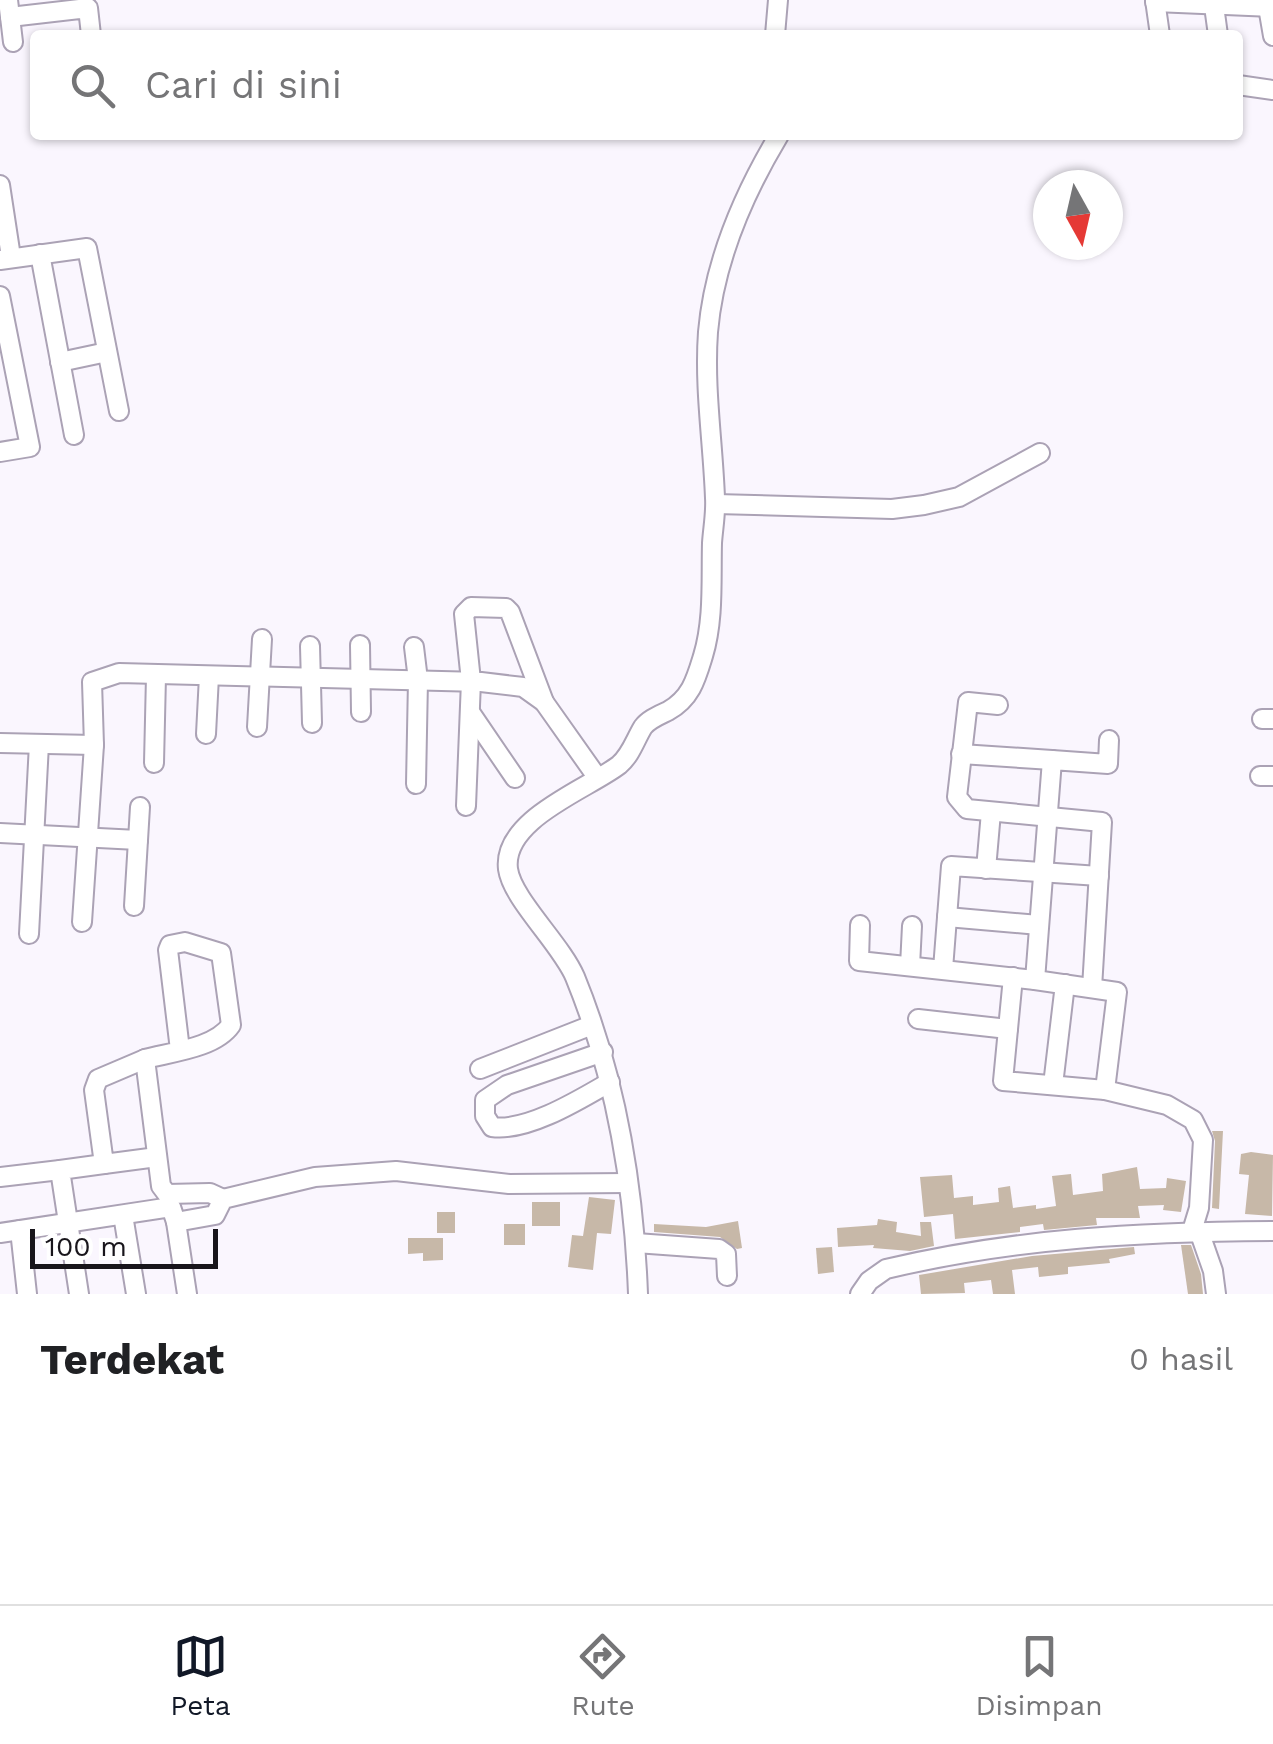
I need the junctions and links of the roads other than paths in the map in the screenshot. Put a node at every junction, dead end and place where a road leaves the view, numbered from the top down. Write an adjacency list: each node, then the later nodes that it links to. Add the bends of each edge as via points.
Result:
1 (778, 0): 8 (street)
2 (0, 1): 4 (street)
3 (1155, 1): 5 (street); 9 (street)
4 (9, 6): 7 (street, via 88,8); 12 (street)
5 (1214, 6): 6 (street); 10 (street)
6 (1271, 7): 11 (street)
7 (90, 30)
8 (775, 30)
9 (1159, 30)
10 (1217, 30)
11 (1273, 36)
12 (13, 42)
13 (1243, 86): 14 (street)
14 (1273, 90)
15 (775, 140): 26 (street, via 747,192 715,288 708,397)
16 (1, 195): 18 (street)
17 (40, 254): 18 (street); 20 (street, via 87,248); 21 (street)
18 (6, 258)
19 (0, 296): 24 (street, via 30,447)
20 (107, 352): 21 (street); 22 (street)
21 (60, 362): 23 (street)
22 (119, 410)
23 (74, 435)
24 (0, 452)
25 (1040, 453): 26 (street, via 960,496 924,505)
26 (716, 504): 52 (street, via 709,638 695,684 684,700 644,726 620,765)
27 (262, 639): 33 (street)
28 (360, 645): 35 (street)
29 (310, 646): 34 (street)
30 (414, 648): 36 (street)
31 (156, 676): 32 (street); 48 (street, via 118,673 92,682); 51 (street)
32 (209, 676): 33 (street); 44 (street)
33 (260, 676): 34 (street); 43 (street)
34 (310, 677): 35 (street); 42 (street)
35 (362, 678): 36 (street); 40 (street)
36 (418, 680): 37 (street); 54 (street)
37 (471, 682): 38 (street, via 523,687); 38 (street, via 464,614 471,606 506,608); 41 (street)
38 (544, 702): 52 (street)
39 (998, 705): 49 (street, via 968,702)
40 (361, 712)
41 (470, 712): 53 (street); 55 (street)
42 (312, 723)
43 (256, 727)
44 (206, 734)
45 (1109, 740): 50 (street, via 1108,764)
46 (0, 743): 47 (street)
47 (39, 744): 48 (street); 60 (street)
48 (94, 745): 61 (street)
49 (961, 754): 50 (street); 57 (street, via 957,797 967,810)
50 (1052, 760): 58 (street)
51 (154, 764)
52 (597, 777): 80 (street, via 534,820 514,843 508,870 565,956)
53 (515, 778)
54 (416, 784)
55 (466, 806)
56 (140, 807): 62 (street)
57 (991, 812): 58 (street); 63 (street)
58 (1048, 816): 64 (street); 65 (street, via 1102,822)
59 (0, 833): 60 (street)
60 (34, 836): 61 (street); 72 (street)
61 (88, 837): 62 (street); 68 (street)
62 (138, 840): 66 (street)
63 (986, 869): 64 (street); 67 (street, via 950,866)
64 (1043, 874): 65 (street); 69 (street)
65 (1099, 876): 78 (street)
66 (134, 906)
67 (947, 917): 69 (street); 74 (street)
68 (82, 922)
69 (1039, 925): 76 (street)
70 (860, 926): 73 (street, via 859,961)
71 (912, 926): 73 (street)
72 (29, 934)
73 (910, 966): 74 (street)
74 (943, 969): 75 (street)
75 (1013, 977): 76 (street); 81 (street)
76 (1035, 980): 77 (street)
77 (1065, 984): 78 (street); 87 (street)
78 (1092, 988): 88 (street, via 1117,992)
79 (918, 1020): 81 (street)
80 (592, 1026): 83 (street); 85 (street)
81 (1008, 1029): 87 (street, via 1004,1081)
82 (180, 1050): 82 (street, via 224,1036 231,1024 221,953 185,942 168,950); 84 (street)
83 (603, 1052): 86 (street); 86 (street, via 507,1085 485,1100 485,1116 492,1126 523,1124)
84 (145, 1059): 89 (street); 90 (street, via 94,1084)
85 (480, 1069)
86 (610, 1082): 93 (street)
87 (1053, 1085): 88 (street)
88 (1105, 1090): 99 (street, via 1167,1105 1194,1120 1203,1140)
89 (157, 1157): 90 (street); 95 (street)
90 (104, 1164): 91 (street)
91 (60, 1170): 92 (street); 97 (street)
92 (0, 1177)
93 (627, 1184): 94 (street, via 510,1184 396,1171 315,1177); 102 (street)
94 (224, 1199): 95 (street, via 210,1193); 95 (street, via 215,1215)
95 (171, 1207): 96 (street); 107 (street)
96 (122, 1216): 97 (street); 106 (street)
97 (68, 1224): 98 (street); 105 (street)
98 (20, 1230): 101 (street); 104 (street)
99 (1196, 1231): 100 (street); 109 (street, via 1055,1239 916,1262 886,1269); 110 (street)
100 (1273, 1231)
101 (0, 1234)
102 (636, 1243): 103 (street, via 719,1249 726,1254); 108 (street)
103 (727, 1276)
104 (27, 1294)
105 (79, 1294)
106 (136, 1294)
107 (187, 1294)
108 (638, 1294)
109 (860, 1294)
110 (1216, 1294)

